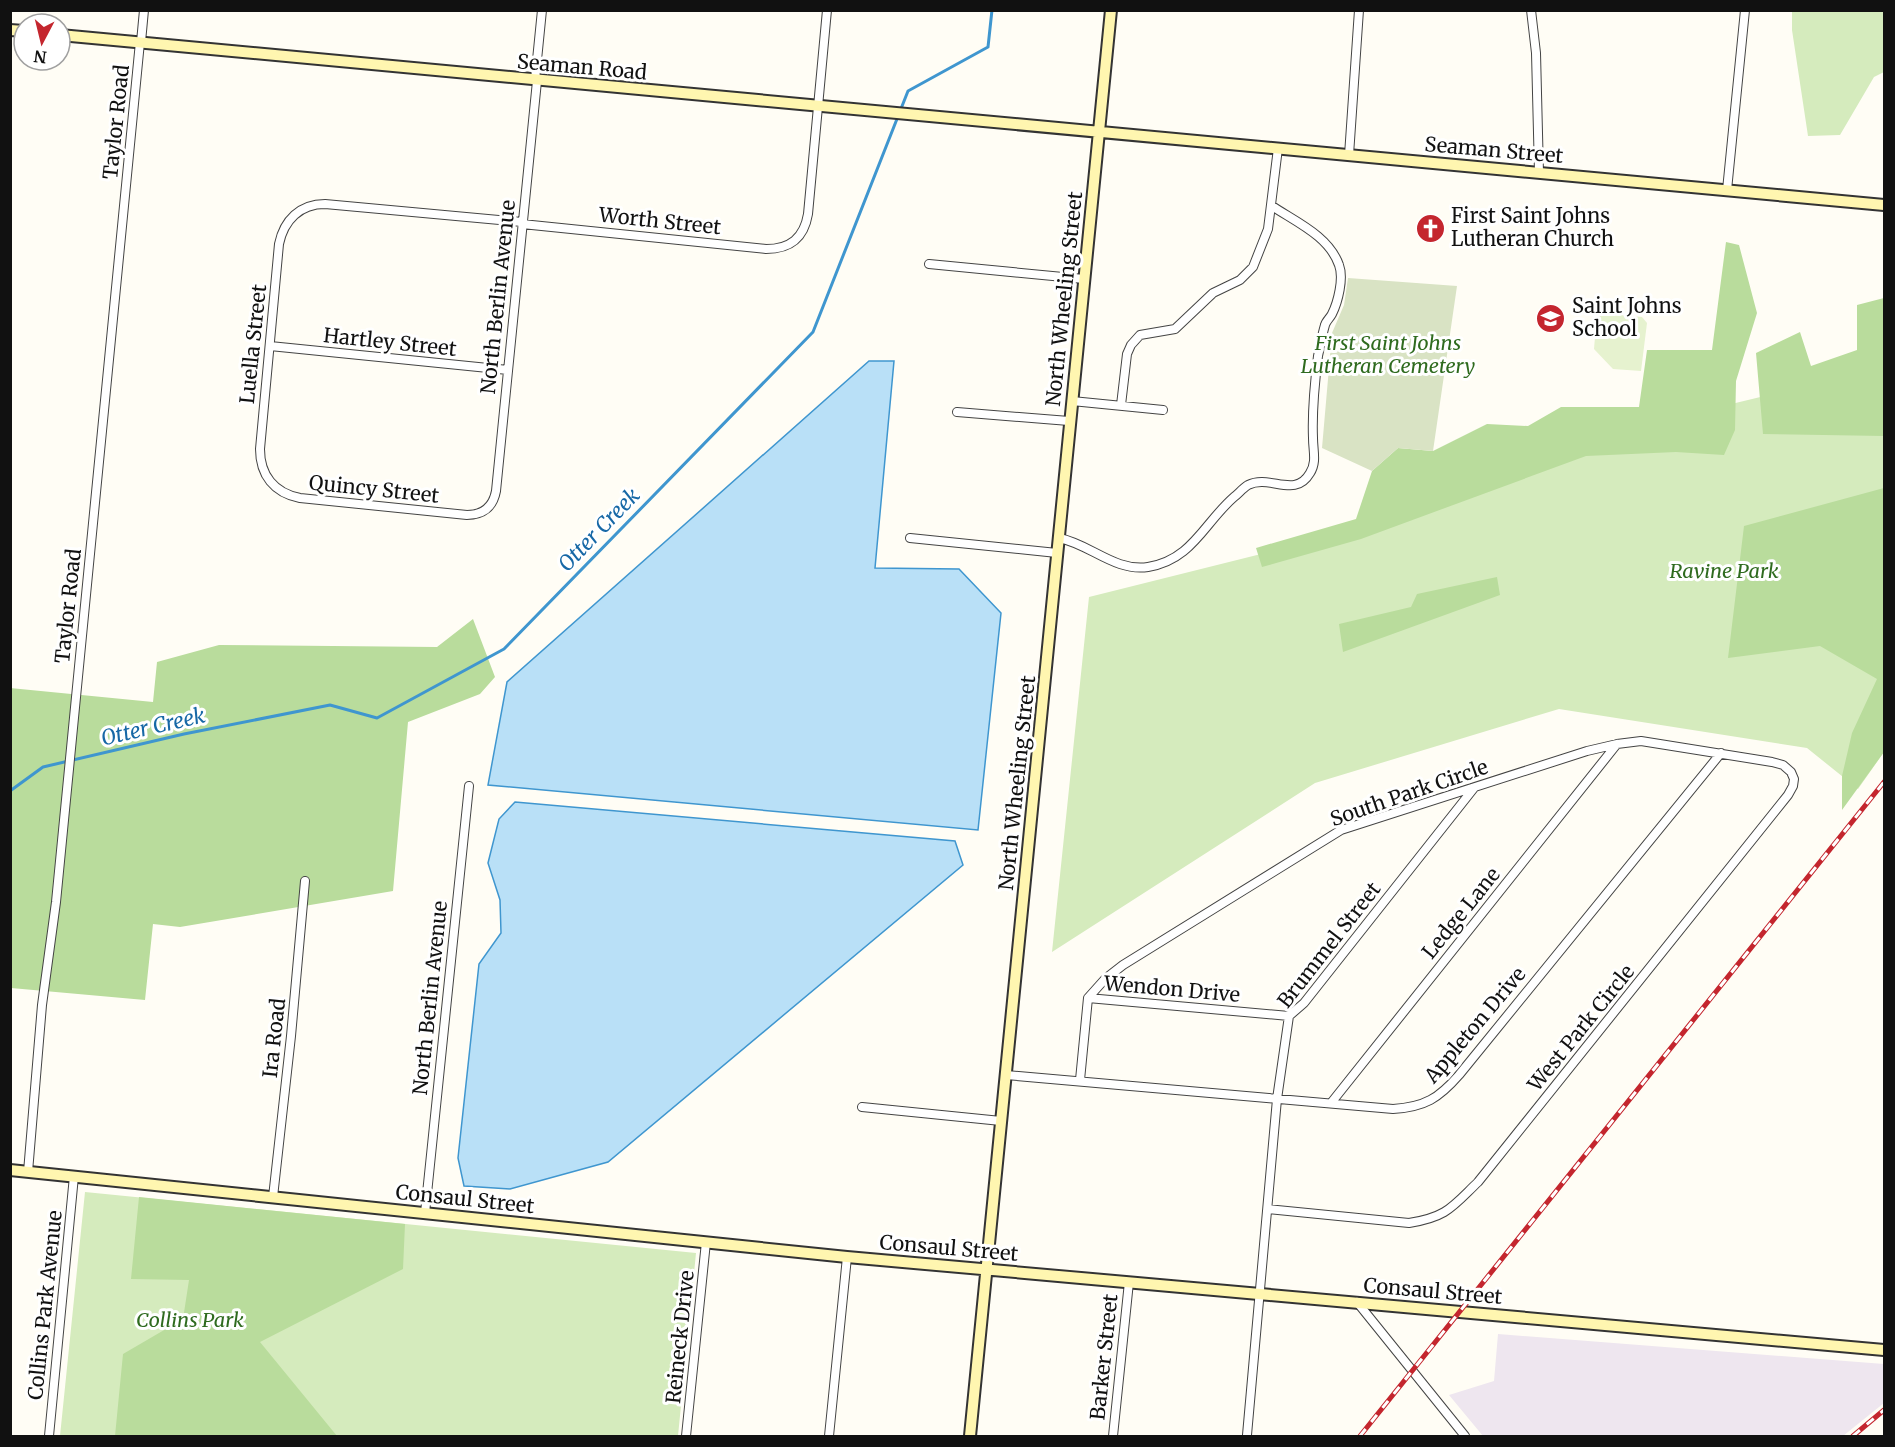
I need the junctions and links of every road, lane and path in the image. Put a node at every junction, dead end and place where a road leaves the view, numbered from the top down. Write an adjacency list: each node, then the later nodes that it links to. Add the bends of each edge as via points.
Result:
1 (144, 10): 10 (street, Taylor Road)
2 (542, 10): 11 (street, North Berlin Avenue)
3 (827, 10): 12 (street)
4 (1111, 10): 13 (street, North Wheeling Street)
5 (1359, 10): 15 (street)
6 (1539, 10): 8 (street)
7 (1745, 10): 17 (street)
8 (1532, 15): 16 (street)
9 (72, 36): 10 (street, Seaman Road)
10 (141, 42): 11 (street, Seaman Road); 50 (street, Taylor Road)
11 (536, 80): 12 (street, Seaman Road); 21 (street, North Berlin Avenue)
12 (818, 106): 13 (street, Seaman Road); 21 (street, Worth Street, via 804,229 794,242 779,248)
13 (1100, 132): 14 (street, Seaman Street); 23 (street, North Wheeling Street)
14 (1278, 148): 15 (street, Seaman Street); 19 (street)
15 (1349, 155): 16 (street, Seaman Street)
16 (1539, 172): 17 (street, Seaman Street)
17 (1727, 190): 18 (street, Seaman Street)
18 (1884, 205)
19 (1272, 206): 27 (street, via 1268,229 1253,267 1213,293 1175,329 1140,334 1131,345); 34 (street, via 1313,232 1340,268 1336,302 1325,324 1318,356 1314,462 1309,475 1299,484 1287,487 1266,481 1248,485 1224,506 1190,547 1170,561 1148,567 1131,568 1112,562)
20 (294, 214): 21 (street, Worth Street, via 312,205 325,204); 24 (street, Luella Street, via 280,239)
21 (522, 223): 25 (street, North Berlin Avenue)
22 (929, 264): 23 (street)
23 (1084, 279): 26 (street, North Wheeling Street)
24 (270, 346): 25 (street, Hartley Street); 31 (street, Luella Street, via 260,449 261,465)
25 (508, 369): 32 (street, North Berlin Avenue, via 495,495)
26 (1072, 401): 27 (street); 30 (street, North Wheeling Street)
27 (1121, 405): 28 (street)
28 (1163, 410)
29 (957, 412): 30 (street)
30 (1070, 421): 34 (street, North Wheeling Street)
31 (268, 480): 32 (street, Quincy Street, via 282,492 300,498 467,515)
32 (483, 512)
33 (910, 538): 35 (street)
34 (1059, 538): 35 (street, North Wheeling Street)
35 (1057, 553): 43 (street, North Wheeling Street)
36 (1617, 744): 37 (street, South Park Circle, via 1641,741); 39 (street, South Park Circle); 46 (street, Ledge Lane)
37 (1721, 753): 46 (street, Appleton Drive, via 1438,1096 1421,1105 1393,1109); 53 (street, West Park Circle, via 1783,765 1794,779 1788,795 1478,1182 1447,1212 1409,1223)
38 (469, 786): 54 (street, North Berlin Avenue)
39 (1474, 788): 41 (street, South Park Circle, via 1341,830 1123,965); 42 (street, Brummel Street, via 1304,1003)
40 (304, 881): 52 (street, Ira Road)
41 (1089, 998): 42 (street, Wendon Drive); 44 (street)
42 (1289, 1016): 45 (street, Brummel Street)
43 (1006, 1075): 44 (street, Appleton Drive); 48 (street, North Wheeling Street)
44 (1080, 1080): 45 (street, Appleton Drive)
45 (1277, 1099): 46 (street, Appleton Drive); 53 (street, Brummel Street)
46 (1331, 1103)
47 (861, 1107): 48 (street)
48 (1001, 1121): 57 (street, North Wheeling Street)
49 (10, 1170): 50 (street, Consaul Street)
50 (28, 1172): 51 (street, Consaul Street)
51 (74, 1176): 52 (street, Consaul Street); 63 (street, Collins Park Avenue)
52 (273, 1197): 54 (street, Consaul Street)
53 (1268, 1209): 59 (street, Brummel Street)
54 (425, 1213): 55 (street, Consaul Street)
55 (706, 1242): 56 (street, Consaul Street); 64 (street, Reineck Drive)
56 (847, 1257): 57 (street, Consaul Street); 65 (street)
57 (986, 1270): 58 (street, Consaul Street); 66 (street, North Wheeling Street)
58 (1129, 1282): 59 (street, Consaul Street); 67 (street, Barker Street)
59 (1260, 1294): 60 (street, Consaul Street); 62 (street, Brummel Street)
60 (1357, 1302): 61 (street, Consaul Street); 68 (street)
61 (1884, 1350)
62 (1247, 1435)
63 (49, 1437)
64 (686, 1437)
65 (829, 1437)
66 (970, 1437)
67 (1113, 1437)
68 (1465, 1437)

